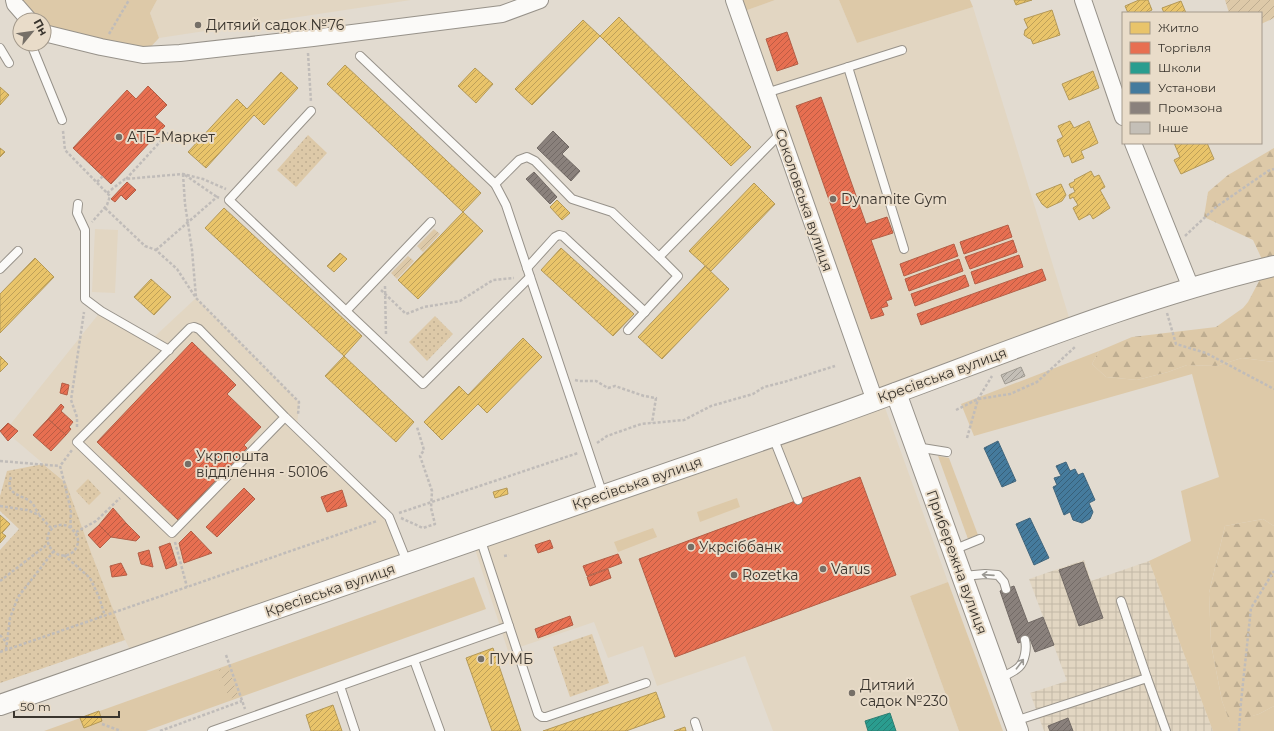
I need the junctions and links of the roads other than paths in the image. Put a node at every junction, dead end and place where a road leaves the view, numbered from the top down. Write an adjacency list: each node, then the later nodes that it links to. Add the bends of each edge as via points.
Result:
1 (540, 0): 7 (street, via 502,14 143,55)
2 (734, 0): 14 (street, Соколовська вулиця)
3 (1083, 0): 16 (street)
4 (15, 2): 5 (lane); 6 (street)
5 (19, 12)
6 (22, 12)
7 (52, 34)
8 (0, 48): 12 (lane)
9 (902, 50): 13 (lane)
10 (34, 52): 17 (lane)
11 (360, 56): 20 (lane)
12 (9, 64)
13 (848, 67): 14 (lane); 23 (lane)
14 (766, 93): 18 (street, Соколовська вулиця)
15 (312, 110): 31 (lane, via 229,200)
16 (1122, 113)
17 (62, 120)
18 (781, 133): 25 (lane); 36 (street, Соколовська вулиця)
19 (1132, 144): 30 (street)
20 (495, 184): 25 (lane, via 519,160 527,157 535,161 572,199 612,212); 27 (lane, via 506,205)
21 (78, 204): 34 (lane, via 77,213 85,230 85,299)
22 (431, 222): 31 (lane)
23 (904, 249)
24 (18, 251): 28 (lane)
25 (659, 257): 32 (lane, via 678,276)
26 (1274, 266): 30 (street, Кресівська вулиця)
27 (527, 268): 29 (lane); 32 (lane, via 555,237 562,236)
28 (0, 269)
29 (530, 277): 31 (lane, via 423,384); 41 (lane)
30 (1191, 288): 35 (street, Кресівська вулиця, via 1072,327)
31 (346, 312)
32 (645, 312): 33 (lane)
33 (628, 330)
34 (168, 350): 37 (lane, via 190,328 199,329); 37 (lane, via 77,442 172,533)
35 (896, 393): 36 (street, Кресівська вулиця); 39 (street, Прибережна вулиця)
36 (875, 401): 38 (street, Кресівська вулиця)
37 (285, 417): 46 (lane, via 389,516)
38 (773, 436): 41 (street, Кресівська вулиця); 42 (lane)
39 (916, 447): 40 (lane); 45 (street, Прибережна вулиця)
40 (947, 452)
41 (603, 495): 43 (street, Кресівська вулиця)
42 (798, 500)
43 (480, 538): 46 (street, Кресівська вулиця); 50 (lane)
44 (980, 539): 45 (lane)
45 (953, 550): 47 (street, Прибережна вулиця)
46 (408, 563): 57 (street, Кресівська вулиця)
47 (963, 576): 48 (lane, one-way to 47, via 998,575); 54 (street, Прибережна вулиця)
48 (1006, 589)
49 (1121, 601): 53 (lane)
50 (509, 626): 52 (lane); 55 (lane, via 538,714 542,716 546,717)
51 (1025, 640): 54 (lane, one-way to 51, via 1019,667 1027,646)
52 (414, 660): 56 (lane); 62 (lane)
53 (1147, 678): 59 (lane); 64 (lane)
54 (1000, 679): 59 (street, Прибережна вулиця)
55 (646, 683)
56 (340, 686): 60 (lane); 61 (lane)
57 (0, 705)
58 (694, 722): 63 (lane)
59 (1016, 726)
60 (212, 731)
61 (355, 731)
62 (440, 731)
63 (698, 731)
64 (1166, 731)

